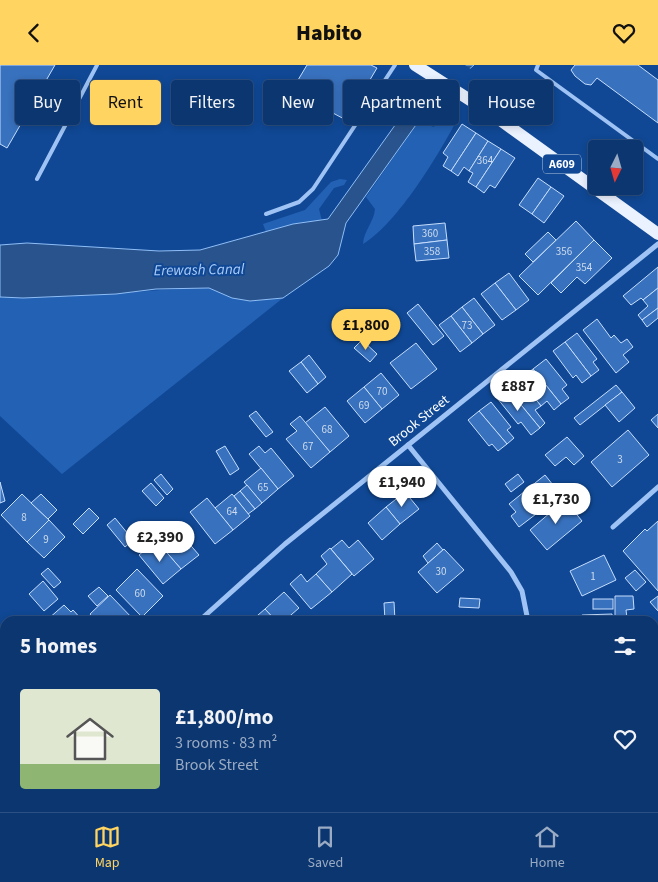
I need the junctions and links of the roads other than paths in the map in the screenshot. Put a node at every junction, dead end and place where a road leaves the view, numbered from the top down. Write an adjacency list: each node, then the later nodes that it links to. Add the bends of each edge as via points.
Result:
1 (97, 65): 6 (lane)
2 (395, 65): 7 (lane, via 313,189 299,202)
3 (415, 65): 8 (main road, A609, via 465,95)
4 (538, 65): 5 (lane, via 536,70)
5 (658, 159)
6 (38, 179)
7 (266, 214)
8 (658, 234)
9 (658, 244): 10 (street, Brook Street)
10 (408, 445): 13 (street, Brook Street, via 285,544); 14 (street, via 514,577 522,591)
11 (658, 487): 12 (street)
12 (613, 527)
13 (205, 616)
14 (527, 616)

